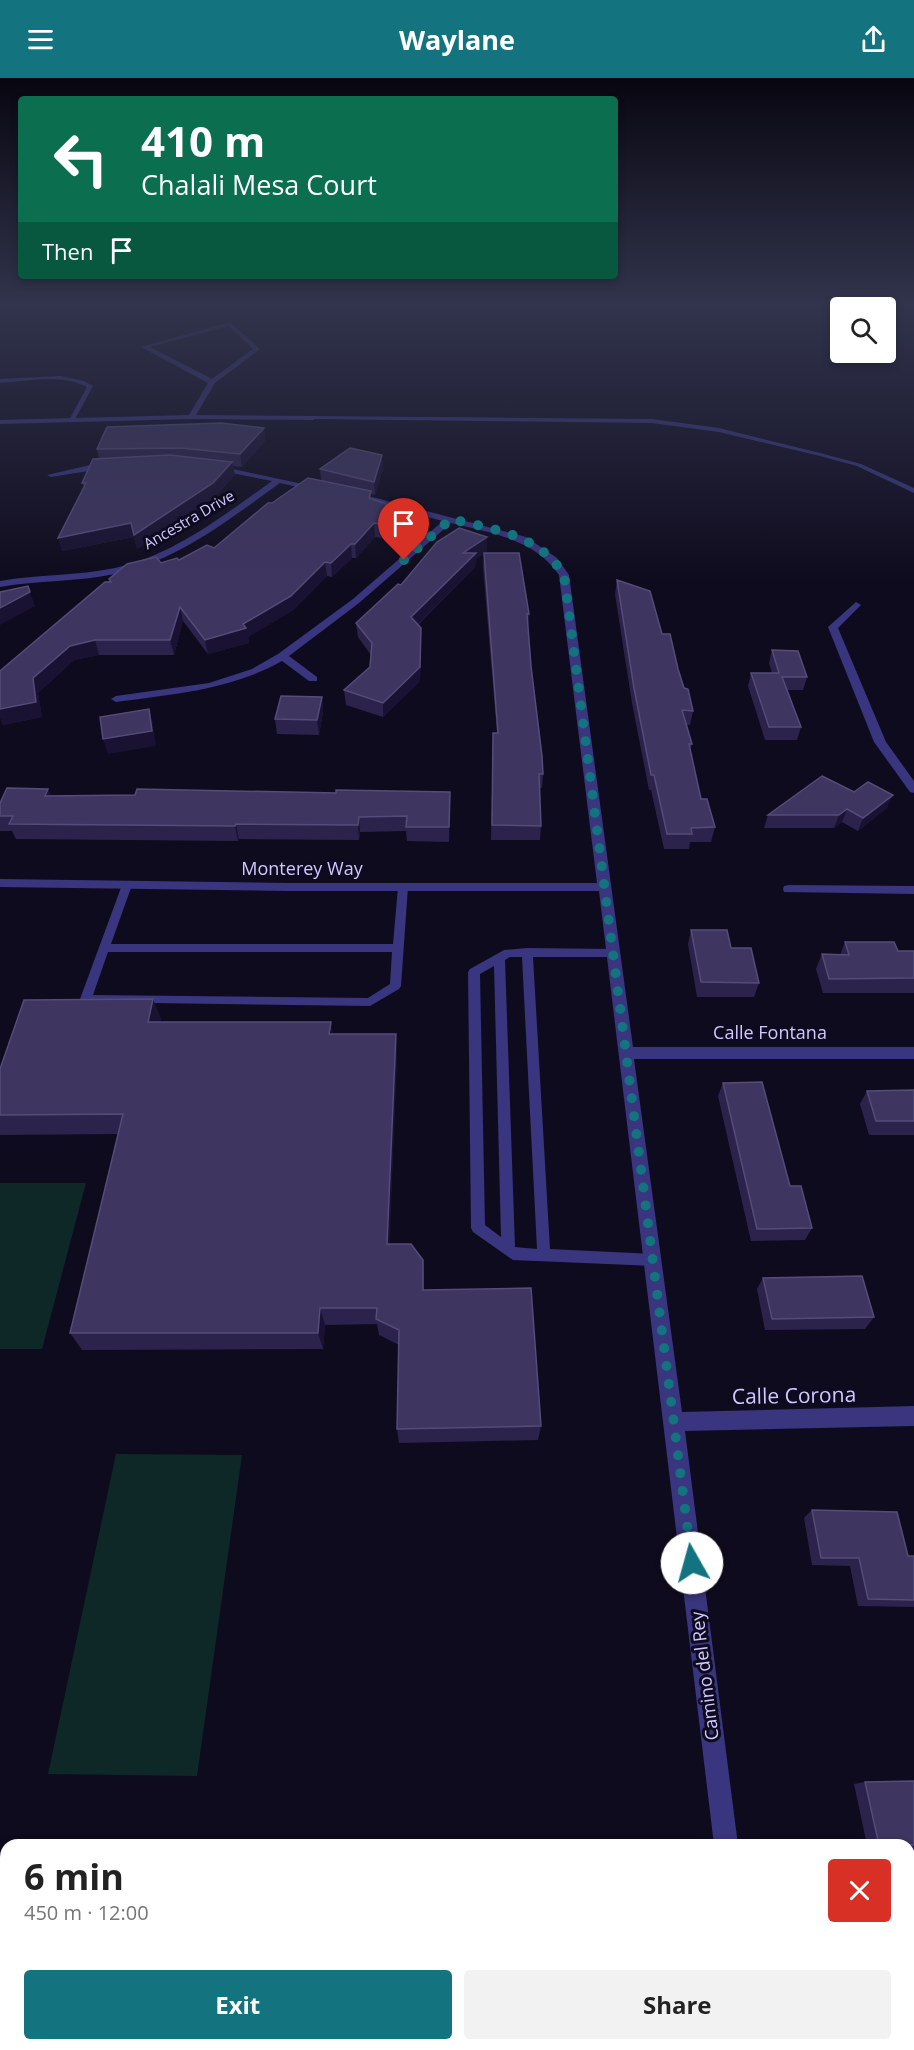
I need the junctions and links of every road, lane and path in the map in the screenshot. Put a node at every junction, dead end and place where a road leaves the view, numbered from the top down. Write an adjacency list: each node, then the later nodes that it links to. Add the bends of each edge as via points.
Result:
1 (84, 397): 5 (lane)
2 (203, 397): 3 (street)
3 (191, 417): 4 (street); 5 (street)
4 (311, 418): 12 (lane, via 652,421 719,430 859,465)
5 (72, 420): 6 (street)
6 (0, 422)
7 (122, 466): 9 (street, via 90,467)
8 (204, 466): 10 (street)
9 (51, 475)
10 (279, 480): 11 (street); 15 (street, Ancestra Drive, via 184,542 142,564)
11 (325, 489)
12 (914, 491)
13 (348, 494): 14 (street, Camino del Rey)
14 (451, 519): 17 (street, via 356,601); 24 (street, Camino del Rey, via 523,538 554,560 564,575)
15 (0, 584)
16 (856, 605): 20 (street, via 832,627 880,742)
17 (282, 656): 18 (street); 19 (street, via 256,671 211,686)
18 (313, 680)
19 (116, 699)
20 (914, 789)
21 (0, 883): 22 (street, Monterey Way)
22 (128, 885): 23 (street, Monterey Way); 27 (lane)
23 (403, 887): 24 (street, Monterey Way); 28 (lane)
24 (604, 887): 30 (street, Camino del Rey)
25 (789, 889): 26 (street)
26 (914, 890)
27 (104, 948): 28 (lane); 28 (lane, via 86,999 370,1002 395,986)
28 (398, 948)
29 (527, 952): 30 (lane); 31 (lane, via 508,953); 35 (lane)
30 (612, 953): 32 (street, Camino del Rey)
31 (499, 958): 34 (lane); 34 (lane, via 474,972 478,1228)
32 (627, 1053): 33 (street, Calle Fontana); 36 (street, Camino del Rey)
33 (914, 1053)
34 (508, 1250): 35 (lane, via 513,1254)
35 (544, 1256): 36 (lane)
36 (654, 1260): 38 (street, Camino del Rey)
37 (914, 1416): 38 (street, Calle Corona)
38 (674, 1422): 39 (street, Camino del Rey)
39 (725, 1839)

